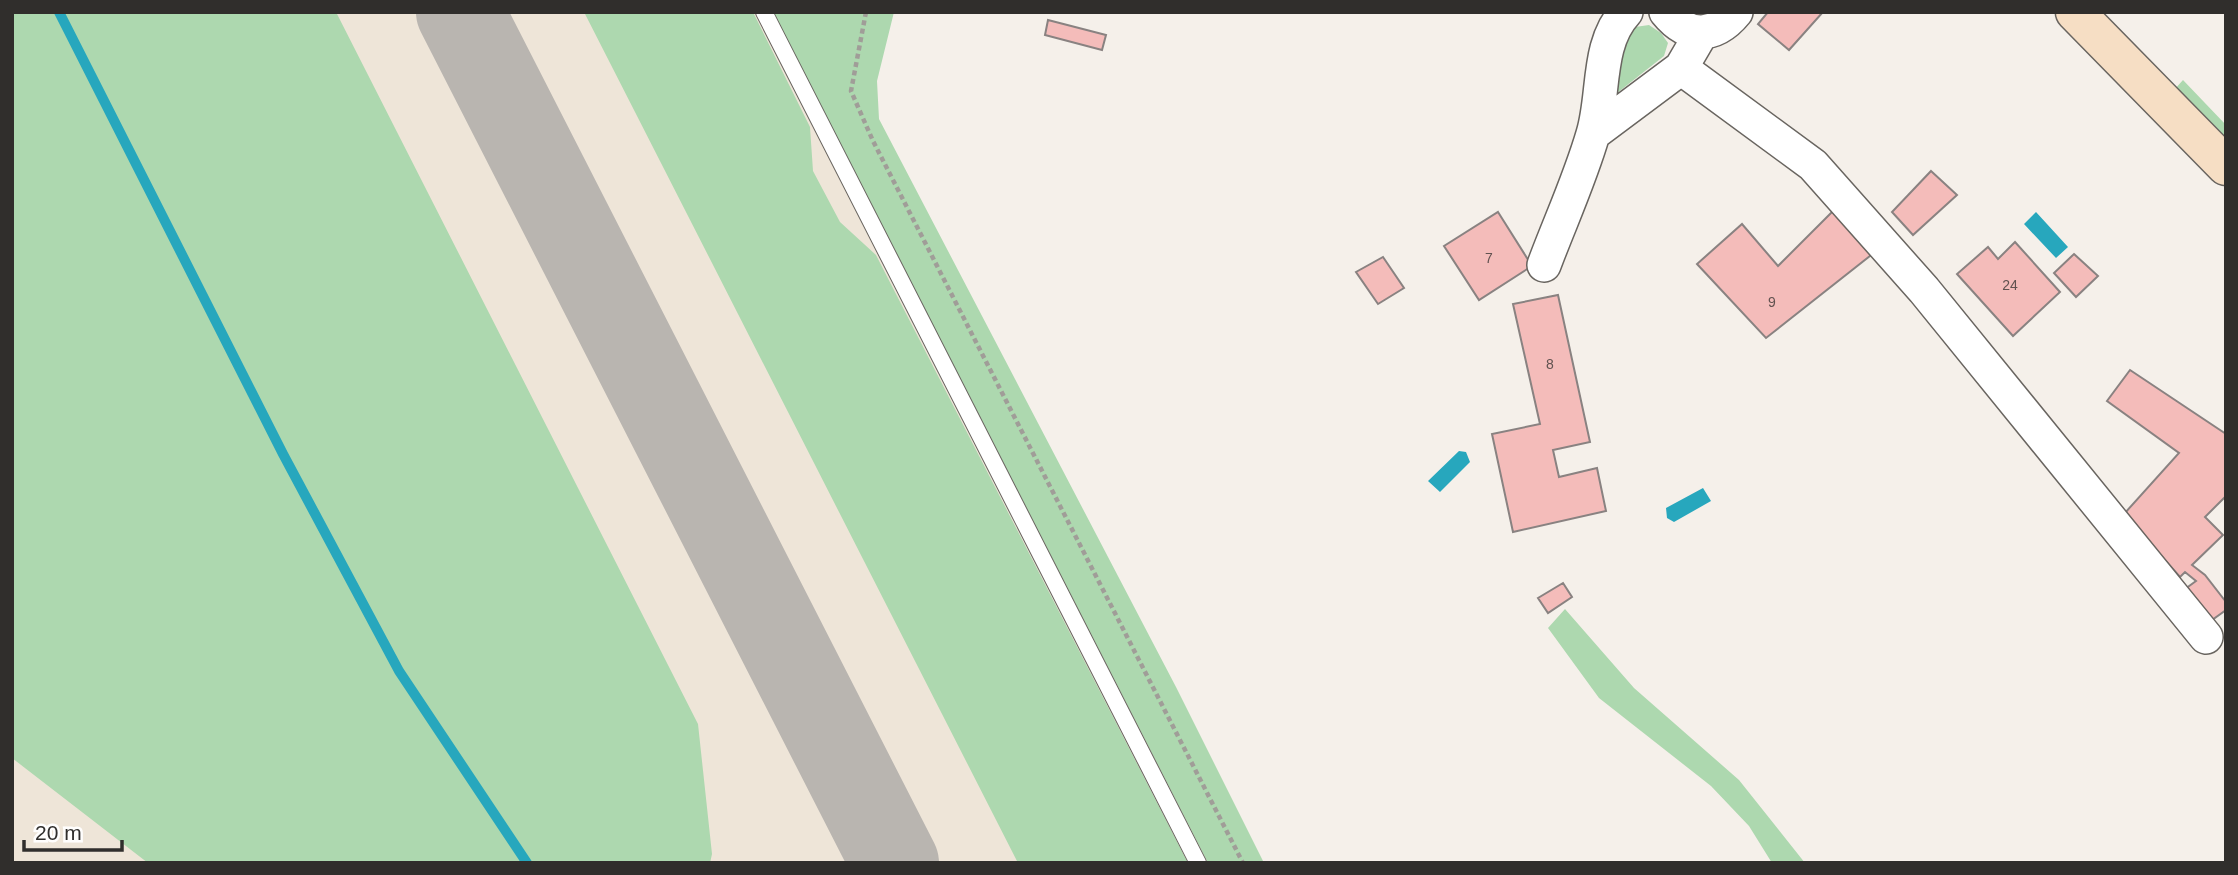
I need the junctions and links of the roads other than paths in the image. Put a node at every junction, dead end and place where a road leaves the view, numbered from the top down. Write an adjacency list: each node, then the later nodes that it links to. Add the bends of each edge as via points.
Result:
1 (764, 12): 12 (lane)
2 (1626, 12): 8 (street, via 1609,39)
3 (1666, 12): 6 (street, via 1685,29)
4 (1736, 12): 6 (street, via 1727,23)
5 (2075, 12): 9 (street)
6 (1702, 32): 7 (street)
7 (1681, 68): 8 (street); 11 (street, via 1813,165 1924,290)
8 (1594, 133): 10 (street)
9 (2226, 166)
10 (1544, 265)
11 (2206, 637)
12 (1198, 863)

